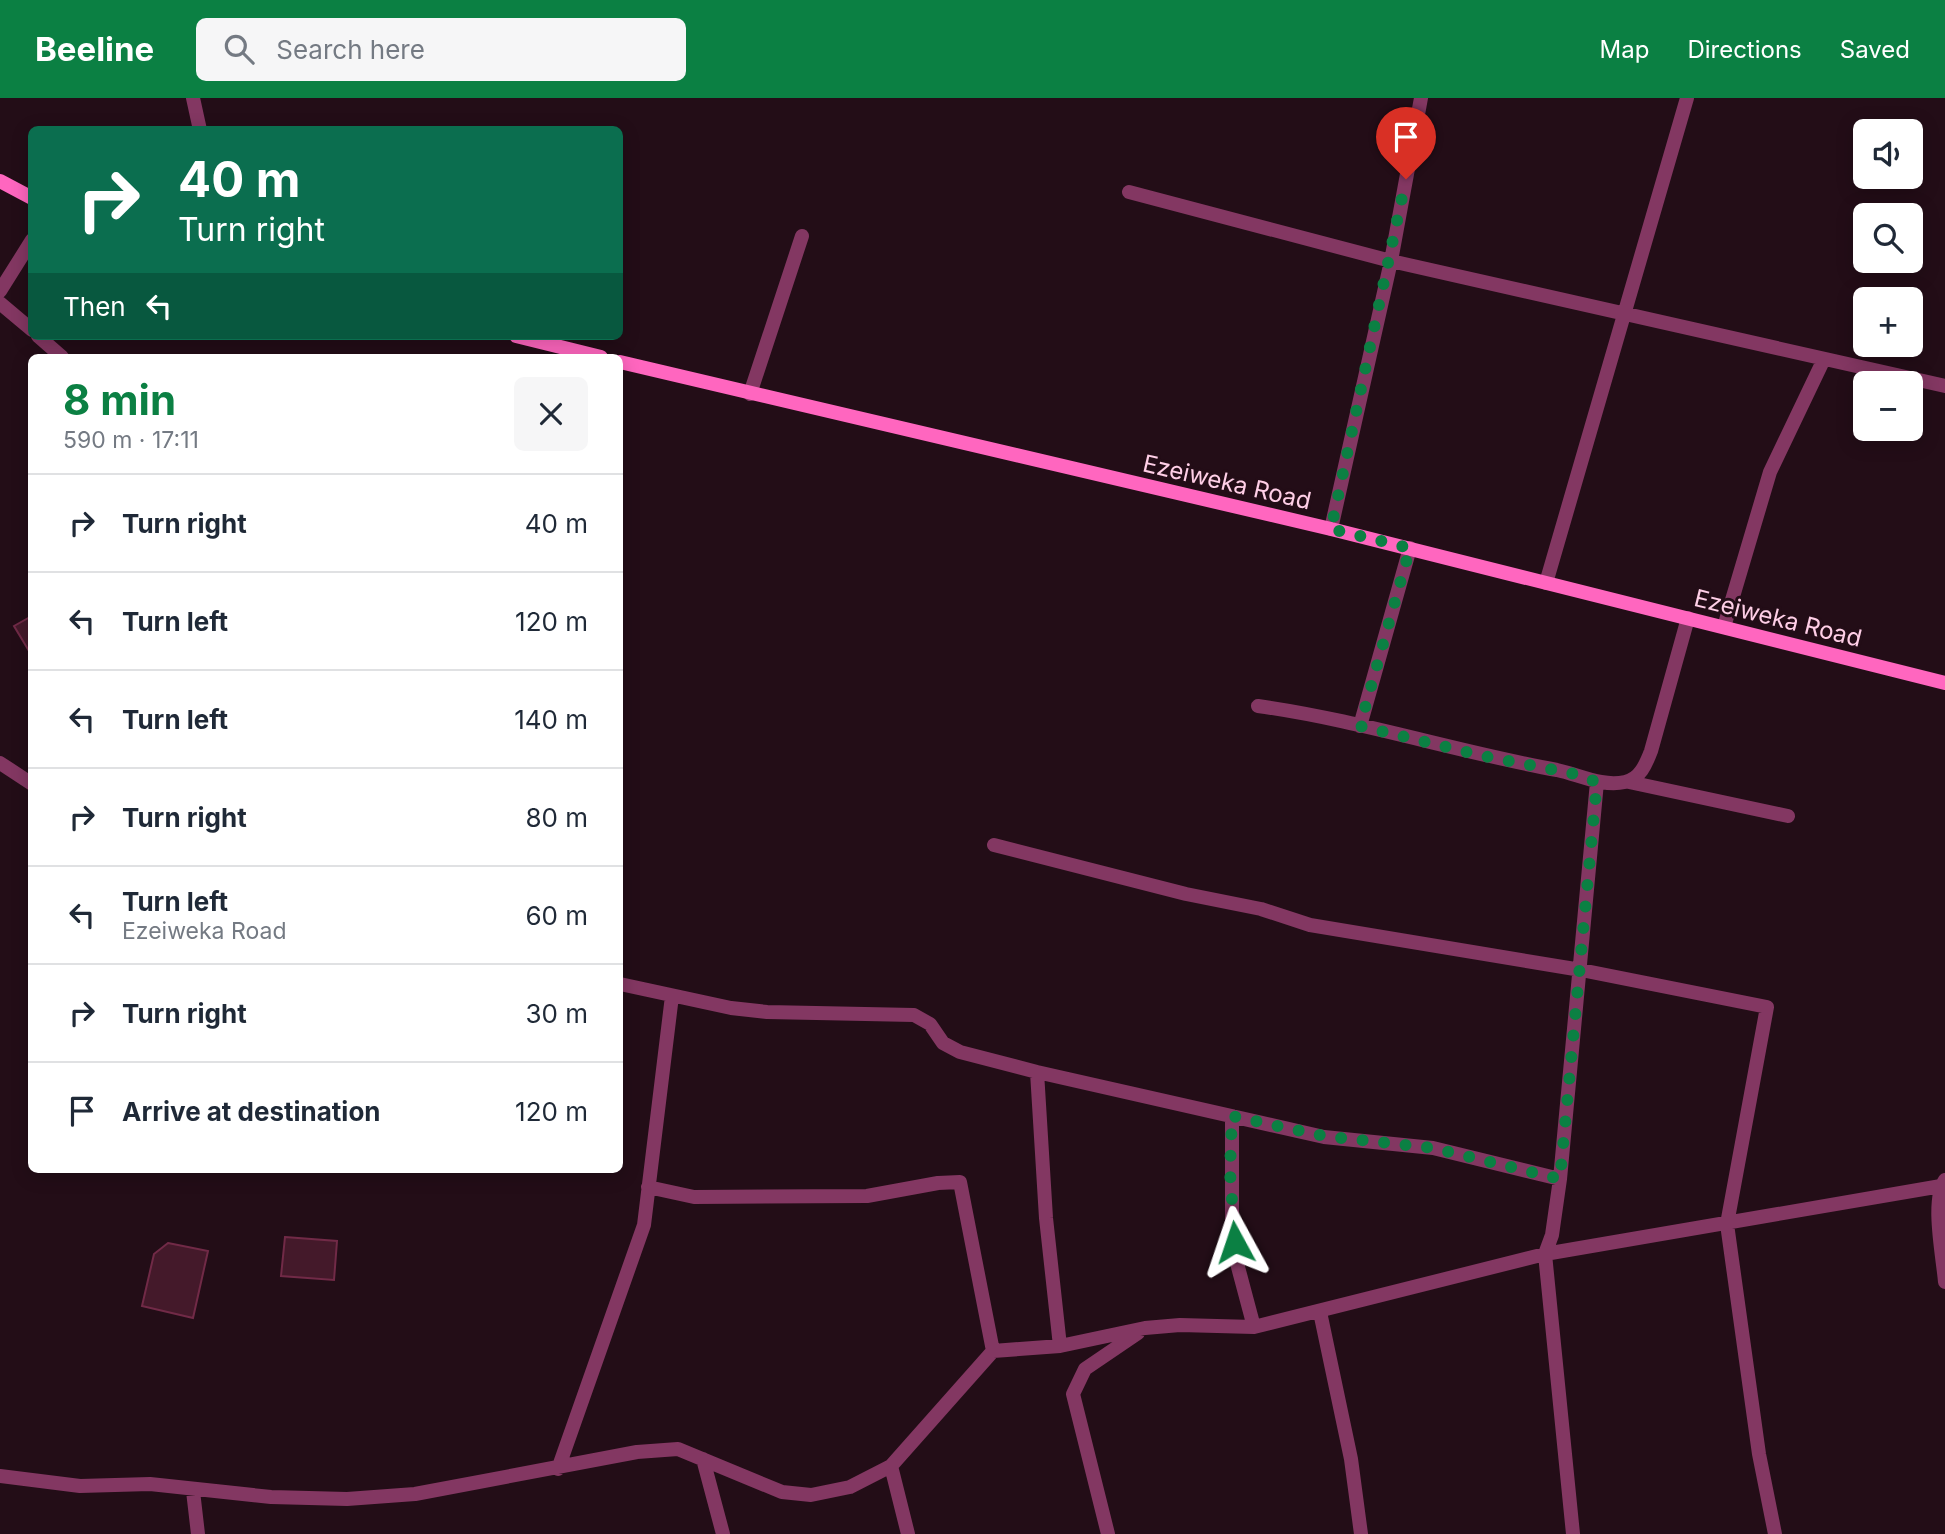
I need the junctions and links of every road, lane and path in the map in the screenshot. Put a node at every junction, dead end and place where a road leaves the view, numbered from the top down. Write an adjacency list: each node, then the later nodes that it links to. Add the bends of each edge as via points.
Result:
1 (193, 98): 4 (street)
2 (1422, 98): 10 (street)
3 (1687, 98): 13 (street)
4 (199, 126)
5 (0, 181): 7 (main road)
6 (1129, 192): 10 (street)
7 (28, 196)
8 (802, 236): 22 (street)
9 (28, 246): 11 (street)
10 (1391, 261): 13 (street); 23 (street)
11 (0, 291)
12 (0, 303): 14 (street)
13 (1624, 316): 19 (street); 25 (street)
14 (28, 327)
15 (43, 340): 17 (street)
16 (532, 340): 18 (main road)
17 (59, 354)
18 (589, 354)
19 (1824, 359): 21 (street); 27 (street, via 1770,472)
20 (623, 363): 22 (main road, Ezeiweka Road)
21 (1945, 386)
22 (750, 394): 23 (main road, Ezeiweka Road)
23 (1331, 529): 24 (main road, Ezeiweka Road)
24 (1410, 548): 25 (main road, Ezeiweka Road); 30 (street)
25 (1546, 583): 26 (main road, Ezeiweka Road)
26 (1688, 618): 27 (main road, Ezeiweka Road); 34 (street, via 1651,751 1644,769)
27 (1724, 627): 28 (main road, Ezeiweka Road)
28 (1945, 683)
29 (1258, 706): 30 (street)
30 (1360, 726): 33 (street)
31 (0, 763): 32 (street)
32 (28, 781)
33 (1597, 782): 34 (street); 37 (street)
34 (1629, 782): 35 (street)
35 (1788, 816)
36 (994, 845): 37 (street, via 1310,925)
37 (1581, 970): 42 (street); 45 (street, via 1767,1007)
38 (623, 985): 39 (street)
39 (672, 996): 40 (street, via 767,1012 914,1015 930,1024 951,1048); 44 (street)
40 (1037, 1072): 41 (street); 51 (street)
41 (1232, 1116): 42 (street, via 1324,1136 1433,1148); 49 (street, via 1232,1218 1238,1267)
42 (1560, 1179): 46 (street)
43 (1943, 1183): 45 (street); 47 (street, via 1939,1209)
44 (648, 1186): 52 (street, via 694,1197 867,1196 960,1182); 55 (street, via 644,1224)
45 (1727, 1224): 46 (street); 64 (street, via 1759,1454)
46 (1545, 1254): 48 (street); 63 (street)
47 (1945, 1282)
48 (1320, 1312): 49 (street); 62 (street, via 1351,1458)
49 (1254, 1326): 50 (street)
50 (1146, 1328): 51 (street); 61 (street, via 1084,1369 1073,1394)
51 (1060, 1346): 52 (street)
52 (993, 1351): 54 (street)
53 (703, 1459): 54 (street, via 782,1492 811,1495 850,1487); 55 (street, via 678,1449 661,1449); 59 (street)
54 (891, 1466): 60 (street)
55 (558, 1469): 57 (street, via 415,1494 347,1499)
56 (0, 1476): 57 (street, via 80,1486 150,1484)
57 (193, 1490): 58 (street)
58 (198, 1534)
59 (723, 1534)
60 (908, 1534)
61 (1108, 1534)
62 (1361, 1534)
63 (1573, 1534)
64 (1775, 1534)

